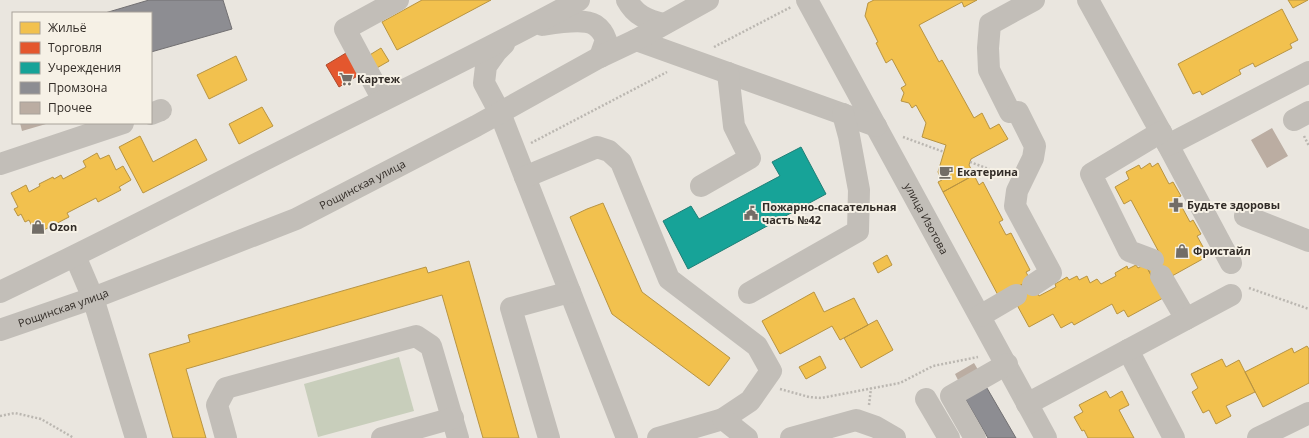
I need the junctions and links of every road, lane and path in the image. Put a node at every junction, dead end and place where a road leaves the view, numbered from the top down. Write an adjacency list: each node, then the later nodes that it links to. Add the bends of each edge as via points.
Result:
1 (398, 0): 15 (street, via 345,29)
2 (579, 0): 9 (street)
3 (627, 0): 8 (street, via 638,15)
4 (708, 0): 8 (street, Рощинская улица)
5 (1034, 0): 27 (street, via 990,24 988,48 989,70 1036,146)
6 (1088, 0): 21 (street)
7 (801, 2): 12 (path); 19 (street, улица Изотова)
8 (663, 24): 10 (street, Рощинская улица)
9 (520, 32): 11 (street, via 564,22 594,24 603,32 606,40); 15 (street); 16 (street, via 496,52 486,66 484,83)
10 (636, 40): 11 (street, Рощинская улица); 12 (street)
11 (600, 57): 16 (street, Рощинская улица)
12 (690, 59): 14 (street); 22 (path)
13 (1309, 72): 21 (street)
14 (728, 73): 17 (street); 28 (street, via 734,126 750,158)
15 (383, 100): 31 (street)
16 (500, 113): 22 (street); 37 (street, Рощинская улица, via 296,219)
17 (843, 114): 19 (street); 35 (street, via 859,190 858,231)
18 (112, 125): 20 (street)
19 (876, 126): 23 (path); 39 (street, улица Изотова)
20 (69, 132): 25 (street)
21 (1164, 138): 32 (street); 40 (street, via 1091,174 1129,251 1157,268)
22 (515, 152): 26 (street)
23 (944, 152)
24 (970, 162): 27 (path)
25 (0, 164)
26 (525, 177): 34 (street); 44 (street, via 597,148 609,151 621,162 669,279 757,346 771,371)
27 (1022, 181): 39 (street, via 1017,191 1015,206 1052,273)
28 (701, 186)
29 (1245, 216): 30 (street)
30 (1309, 241)
31 (75, 256): 33 (street); 37 (street)
32 (1231, 263): 38 (path, via 1246,287)
33 (1, 289)
34 (570, 292): 58 (street, via 511,308); 59 (street)
35 (749, 293)
36 (1231, 295): 40 (street)
37 (93, 298): 41 (street, Рощинская улица); 55 (street)
38 (1309, 309)
39 (980, 316): 43 (street, улица Изотова)
40 (1186, 319): 42 (street)
41 (0, 330)
42 (1128, 350): 47 (street); 67 (street)
43 (1003, 358): 45 (path, via 971,359 933,366 900,383); 47 (street, улица Изотова); 65 (street, via 951,396)
44 (763, 383): 45 (path, via 809,397 821,398); 51 (street, via 750,400)
45 (871, 388): 48 (path)
46 (926, 399): 64 (street)
47 (1027, 404): 66 (street, улица Изотова)
48 (868, 409)
49 (1309, 413): 53 (street)
50 (0, 416): 54 (path, via 15,413 41,419)
51 (723, 419): 60 (street); 61 (street)
52 (455, 428): 56 (street, via 431,346 416,336 226,388 217,405); 57 (street)
53 (1291, 431): 68 (street)
54 (74, 438)
55 (136, 438)
56 (226, 438)
57 (382, 438)
58 (549, 438)
59 (627, 438)
60 (658, 438)
61 (747, 438)
62 (791, 438): 63 (street, via 856,420 876,427)
63 (894, 438)
64 (949, 438)
65 (975, 438)
66 (1046, 438)
67 (1174, 438)
68 (1258, 438)

